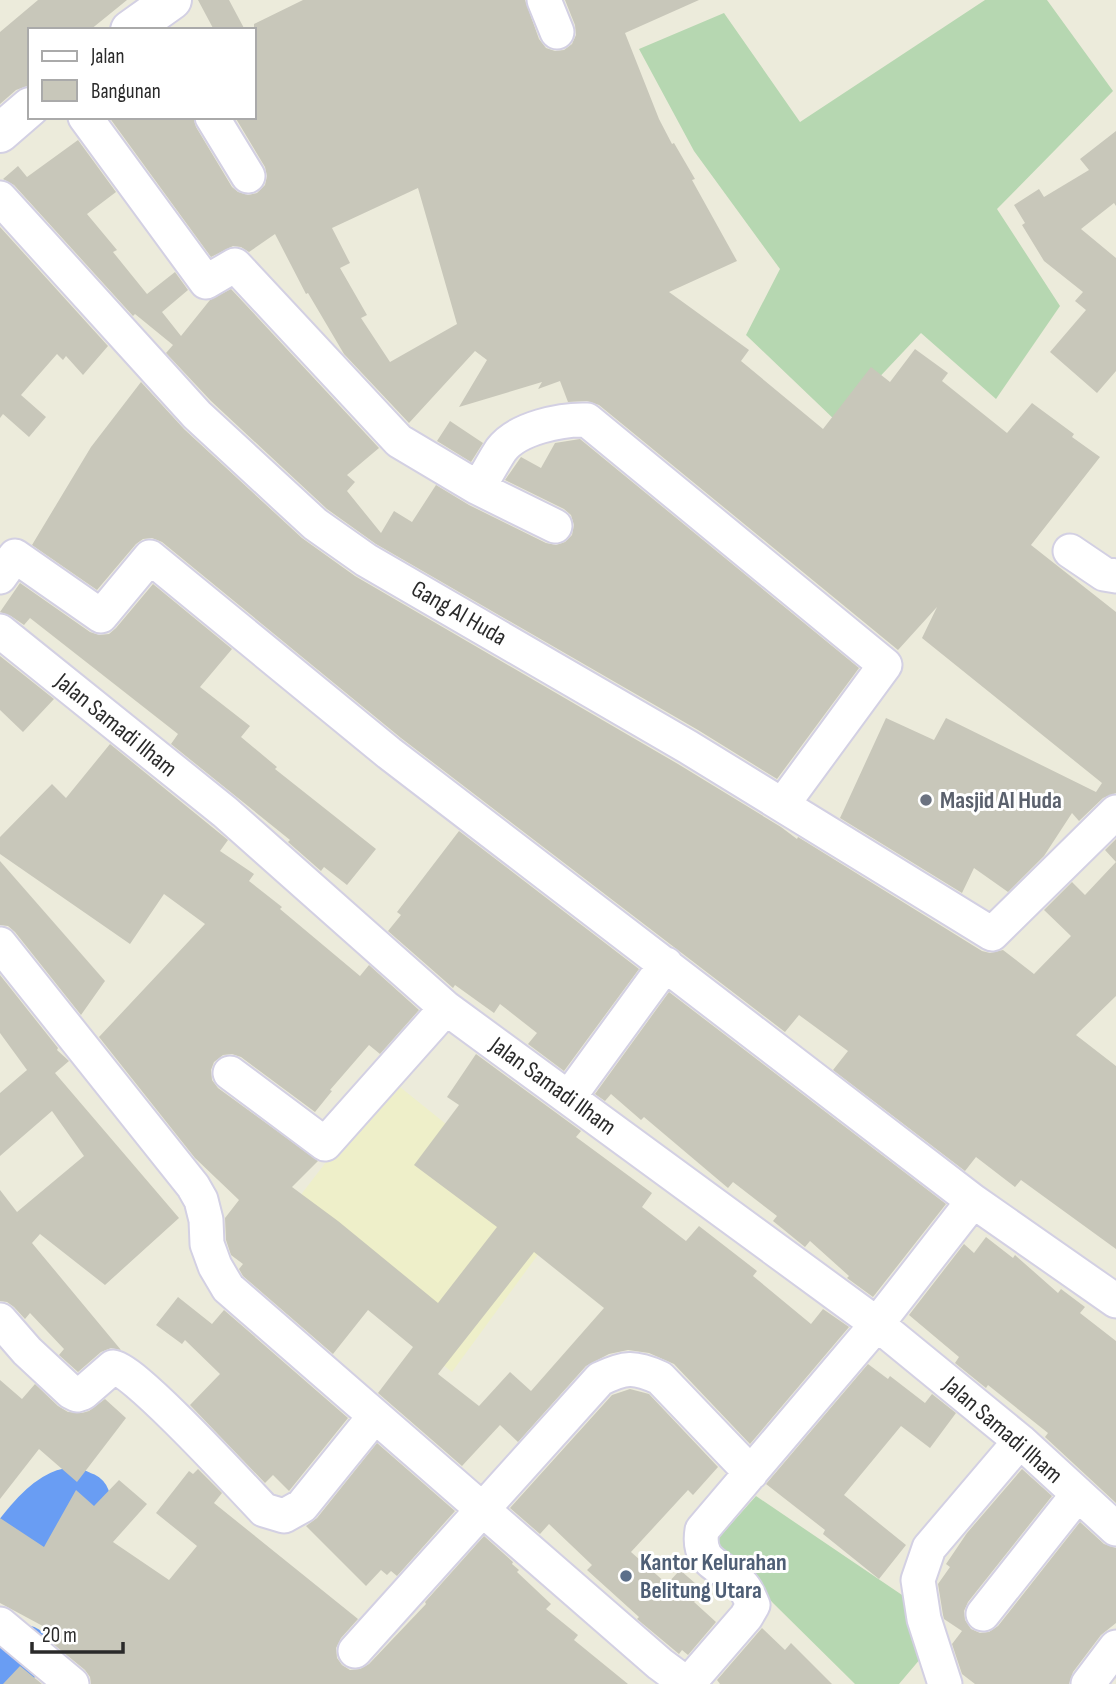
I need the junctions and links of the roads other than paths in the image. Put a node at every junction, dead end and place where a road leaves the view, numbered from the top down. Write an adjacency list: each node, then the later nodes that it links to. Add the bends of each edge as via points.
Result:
1 (544, 0): 2 (street)
2 (557, 32)
3 (28, 109): 6 (street)
4 (86, 119): 9 (street, via 206,282 235,265 399,442)
5 (213, 119): 7 (street)
6 (0, 132)
7 (248, 176)
8 (0, 198): 15 (street, Gang Al Huda, via 197,415 315,524 366,560)
9 (478, 488): 10 (street); 15 (street, via 503,447 522,435 567,419 587,420 885,665)
10 (555, 526)
11 (1070, 551): 12 (street, via 1104,574)
12 (1116, 576)
13 (0, 577): 18 (street, via 15,555 101,616 150,558 389,753)
14 (0, 631): 19 (street, Jalan Samadi Ilham, via 225,813)
15 (783, 804): 16 (street, Gang Al Huda, via 992,934)
16 (1116, 812)
17 (0, 944): 26 (street, via 193,1186 206,1220 207,1244 228,1288)
18 (666, 964): 21 (street); 22 (street)
19 (446, 1008): 20 (street, via 325,1144); 21 (street, Jalan Samadi Ilham)
20 (230, 1073)
21 (569, 1097): 25 (street, Jalan Samadi Ilham)
22 (972, 1201): 23 (street); 25 (street)
23 (1116, 1301)
24 (0, 1320): 26 (street, via 77,1395 113,1367 123,1370 264,1510 284,1516 302,1506)
25 (877, 1324): 27 (street, Jalan Samadi Ilham); 28 (street)
26 (374, 1417): 30 (street)
27 (1020, 1441): 29 (street, Jalan Samadi Ilham); 38 (street, via 929,1548 921,1570 918,1580 924,1619)
28 (751, 1473): 30 (street, via 660,1378 629,1368 600,1379); 37 (street, via 702,1530 700,1542 711,1563 742,1584 753,1605)
29 (1078, 1494): 31 (street, Jalan Samadi Ilham); 32 (street)
30 (483, 1511): 35 (street); 37 (street)
31 (1116, 1528)
32 (984, 1614)
33 (0, 1623): 36 (street)
34 (1116, 1647): 39 (street)
35 (355, 1651)
36 (72, 1684)
37 (688, 1684)
38 (945, 1684)
39 (1088, 1684)

